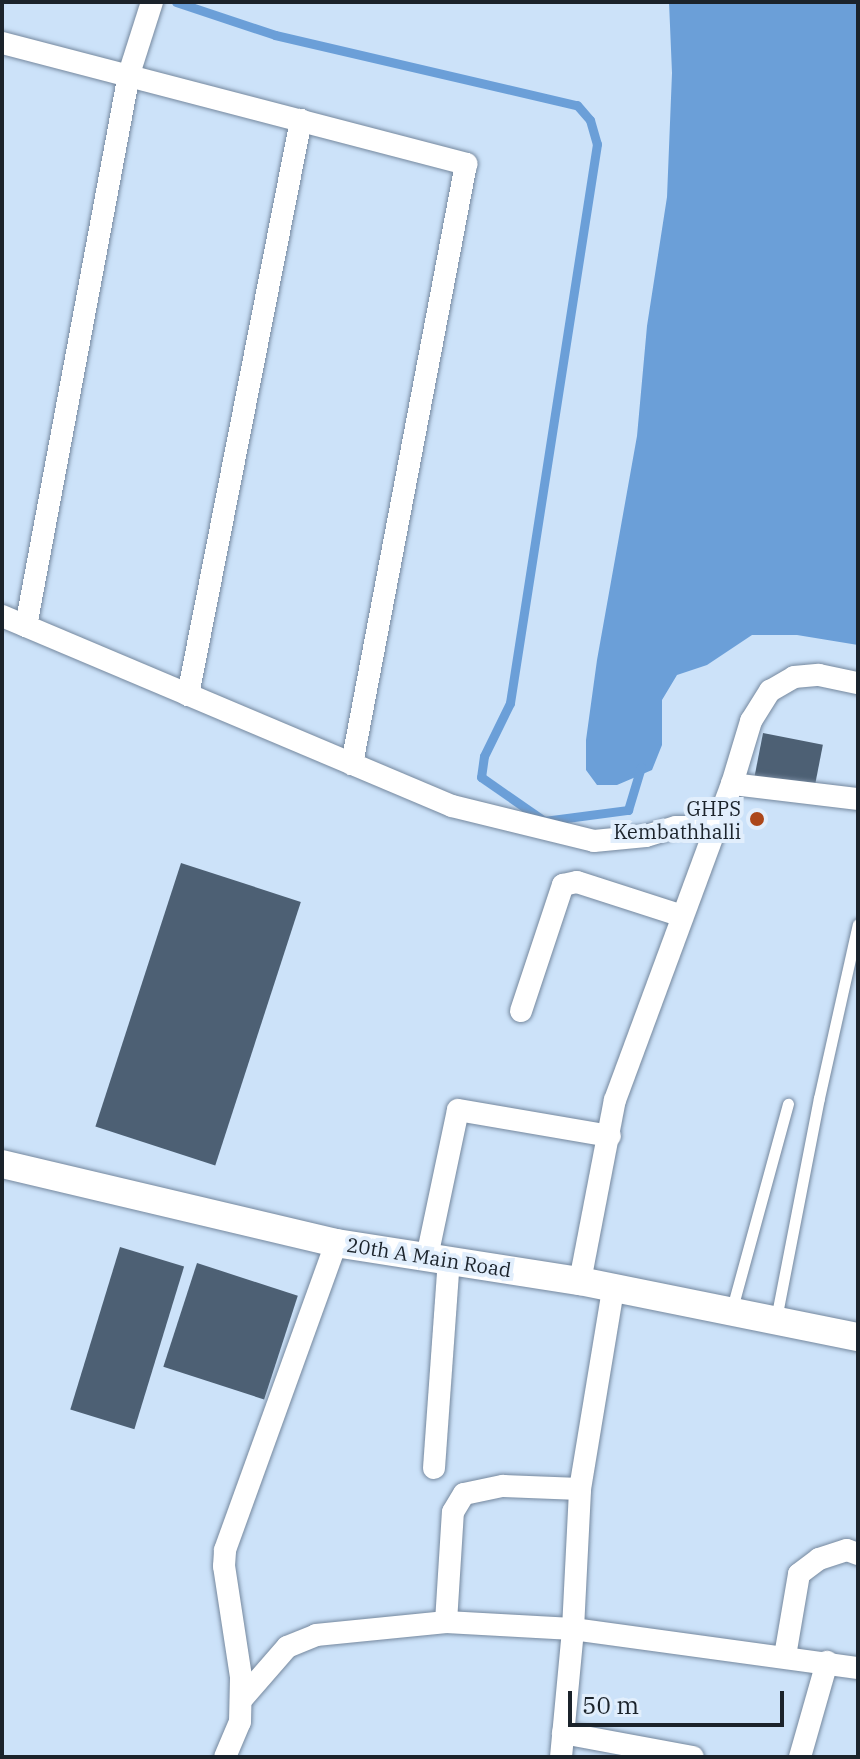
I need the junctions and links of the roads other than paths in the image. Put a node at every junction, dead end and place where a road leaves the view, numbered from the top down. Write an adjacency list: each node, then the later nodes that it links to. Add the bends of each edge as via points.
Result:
1 (152, 2): 3 (street)
2 (3, 50): 3 (street)
3 (129, 74): 4 (street); 6 (street)
4 (301, 120): 8 (street); 9 (street, via 466,164)
5 (2, 616): 6 (street)
6 (26, 626): 8 (street)
7 (858, 683): 10 (street, via 819,675 794,677 770,691 751,721)
8 (188, 695): 9 (street)
9 (352, 764): 12 (street, via 452,806 594,841 676,827)
10 (732, 784): 11 (street); 12 (street)
11 (858, 799)
12 (714, 827): 13 (street)
13 (682, 916): 15 (street, via 577,882 563,885); 17 (street, via 615,1100)
14 (858, 924): 24 (lane)
15 (521, 1011)
16 (788, 1104): 23 (lane)
17 (610, 1136): 20 (street, via 458,1110); 21 (street)
18 (2, 1164): 19 (street, 20th A Main Road)
19 (336, 1243): 20 (street, 20th A Main Road); 34 (street, via 225,1550)
20 (438, 1259): 21 (street, 20th A Main Road); 26 (street)
21 (580, 1281): 22 (street, 20th A Main Road)
22 (613, 1289): 23 (street, 20th A Main Road); 27 (street)
23 (731, 1313): 24 (street, 20th A Main Road)
24 (776, 1319): 25 (street, 20th A Main Road)
25 (858, 1337)
26 (434, 1468)
27 (580, 1489): 29 (street, via 503,1486 464,1494 453,1512); 30 (street)
28 (858, 1554): 31 (street, via 847,1550 819,1559 799,1574)
29 (446, 1622): 30 (street); 34 (street, via 316,1635 287,1647)
30 (573, 1629): 31 (street); 35 (street)
31 (785, 1656): 32 (street)
32 (827, 1662): 33 (street); 39 (street)
33 (858, 1668)
34 (241, 1700): 36 (street, via 240,1722)
35 (563, 1733): 37 (street); 38 (street)
36 (225, 1757)
37 (561, 1757)
38 (693, 1757)
39 (800, 1757)

